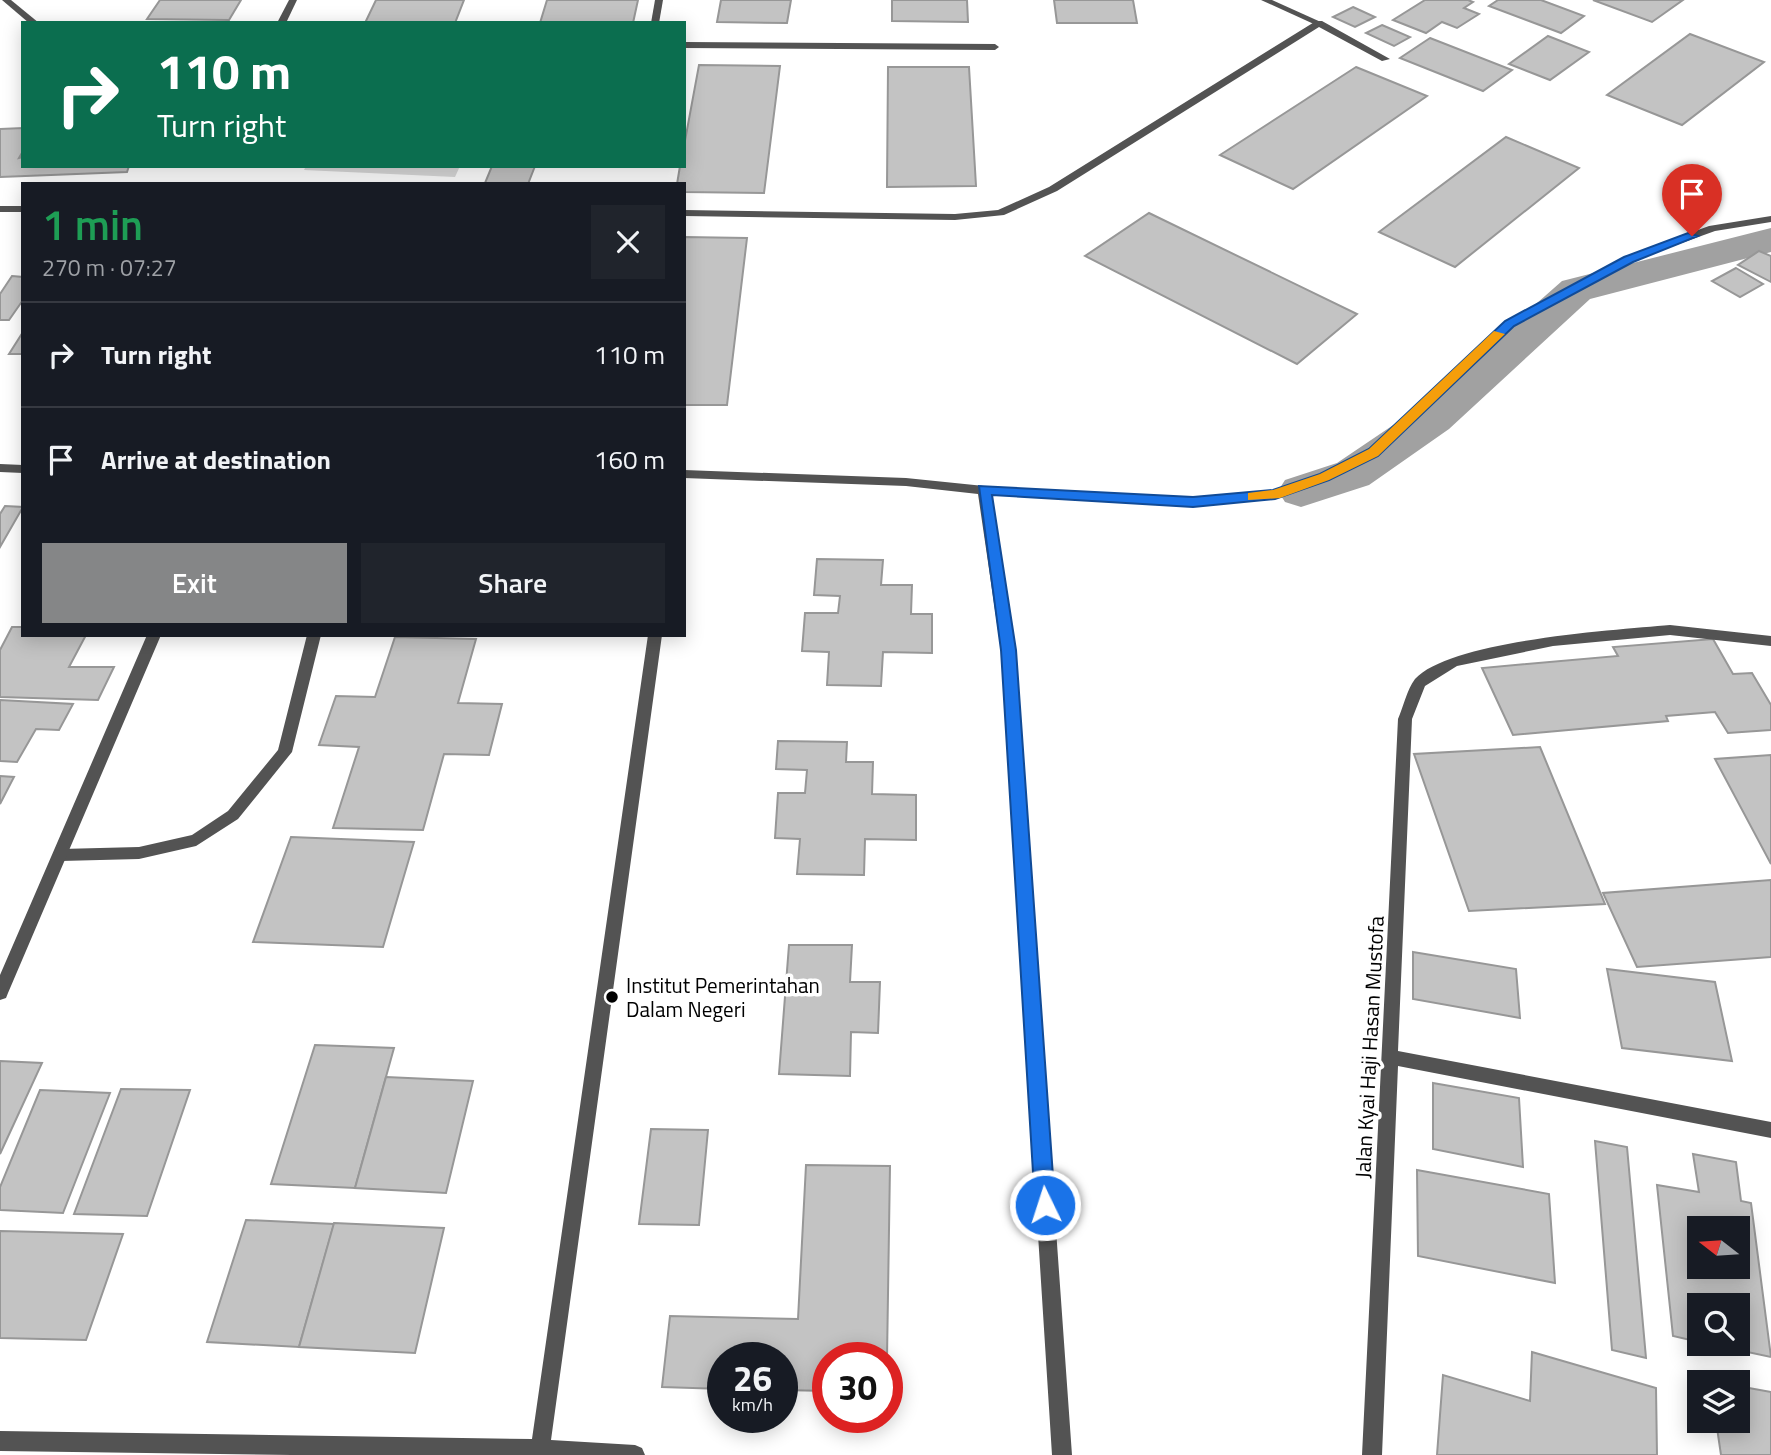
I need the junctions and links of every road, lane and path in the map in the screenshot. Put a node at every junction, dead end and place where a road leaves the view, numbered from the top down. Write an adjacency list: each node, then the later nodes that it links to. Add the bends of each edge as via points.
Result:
1 (6, 0): 5 (street)
2 (293, 0): 6 (street)
3 (659, 0): 7 (street)
4 (1265, 0): 8 (street)
5 (32, 21)
6 (282, 21)
7 (654, 21)
8 (1319, 23): 11 (street); 14 (street, via 1053,189 1000,213 955,217)
9 (686, 46): 10 (street)
10 (995, 47)
11 (1385, 60)
12 (0, 209): 13 (street)
13 (21, 209)
14 (686, 213)
15 (1771, 219): 19 (street, via 1713,228 1628,259 1510,324 1374,452 1275,495 1193,502)
16 (0, 468): 17 (street)
17 (21, 469)
18 (686, 474): 19 (street)
19 (984, 490): 31 (street, via 1008,650)
20 (153, 637): 24 (street)
21 (314, 637): 24 (street, via 285,751 233,815 196,840 150,850)
22 (655, 637): 29 (street)
23 (1771, 642): 26 (street, Jalan Kyai Haji Hasan Mustofa, via 1670,630 1553,641 1453,662 1420,682 1405,719)
24 (61, 855): 25 (street)
25 (0, 993)
26 (1390, 1057): 27 (street); 32 (street, Jalan Kyai Haji Hasan Mustofa)
27 (1771, 1130)
28 (0, 1441): 29 (street)
29 (540, 1449): 30 (street)
30 (635, 1455)
31 (1062, 1455)
32 (1372, 1455)

